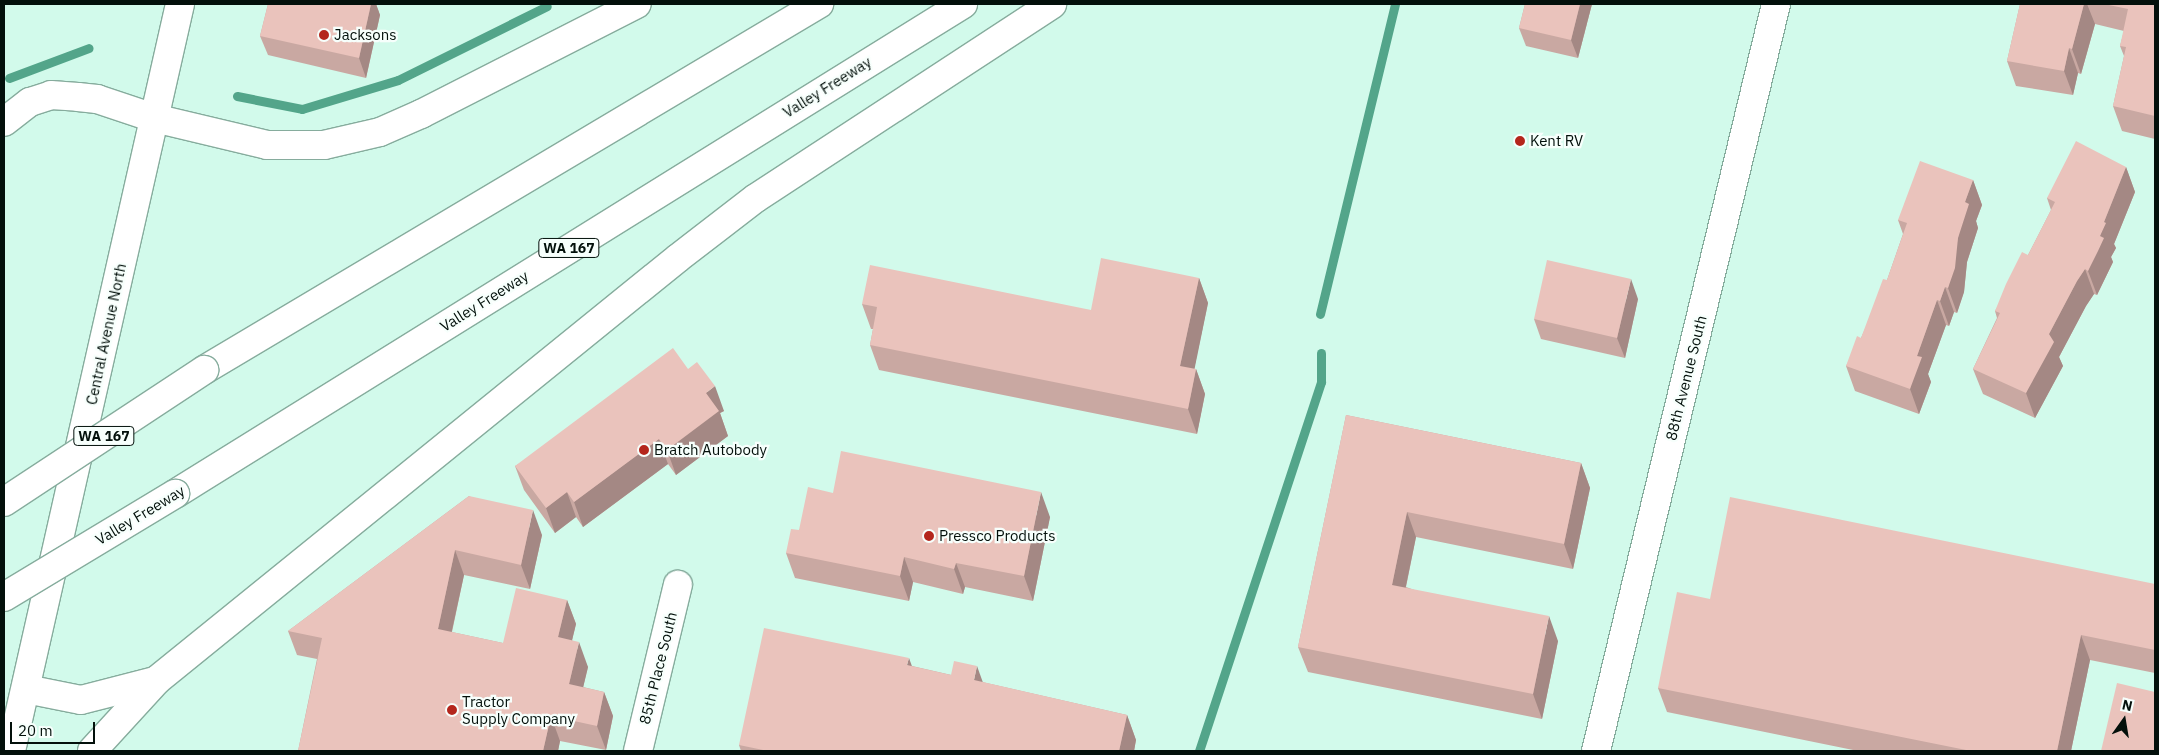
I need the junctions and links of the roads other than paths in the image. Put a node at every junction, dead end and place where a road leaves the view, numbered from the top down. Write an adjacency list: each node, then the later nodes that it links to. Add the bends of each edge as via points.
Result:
1 (180, 4): 7 (main road, Central Avenue North)
2 (637, 4): 7 (main road, via 421,114 352,139 315,146 267,145)
3 (819, 4): 9 (main road, WA 167, bridge, via 204,370)
4 (963, 4): 11 (main road, Valley Freeway / WA 167, bridge)
5 (1052, 4): 12 (main road, via 756,198 309,554)
6 (1776, 4): 17 (main road, 88th Avenue South)
7 (154, 118): 8 (main road, via 97,99 51,95 30,102); 13 (main road, Central Avenue North)
8 (4, 122)
9 (4, 502)
10 (678, 585): 16 (main road, 85th Place South)
11 (4, 597)
12 (157, 680): 13 (main road, via 81,700); 15 (main road)
13 (26, 689): 14 (main road, Central Avenue North)
14 (11, 751)
15 (92, 751)
16 (638, 751)
17 (1596, 751)

